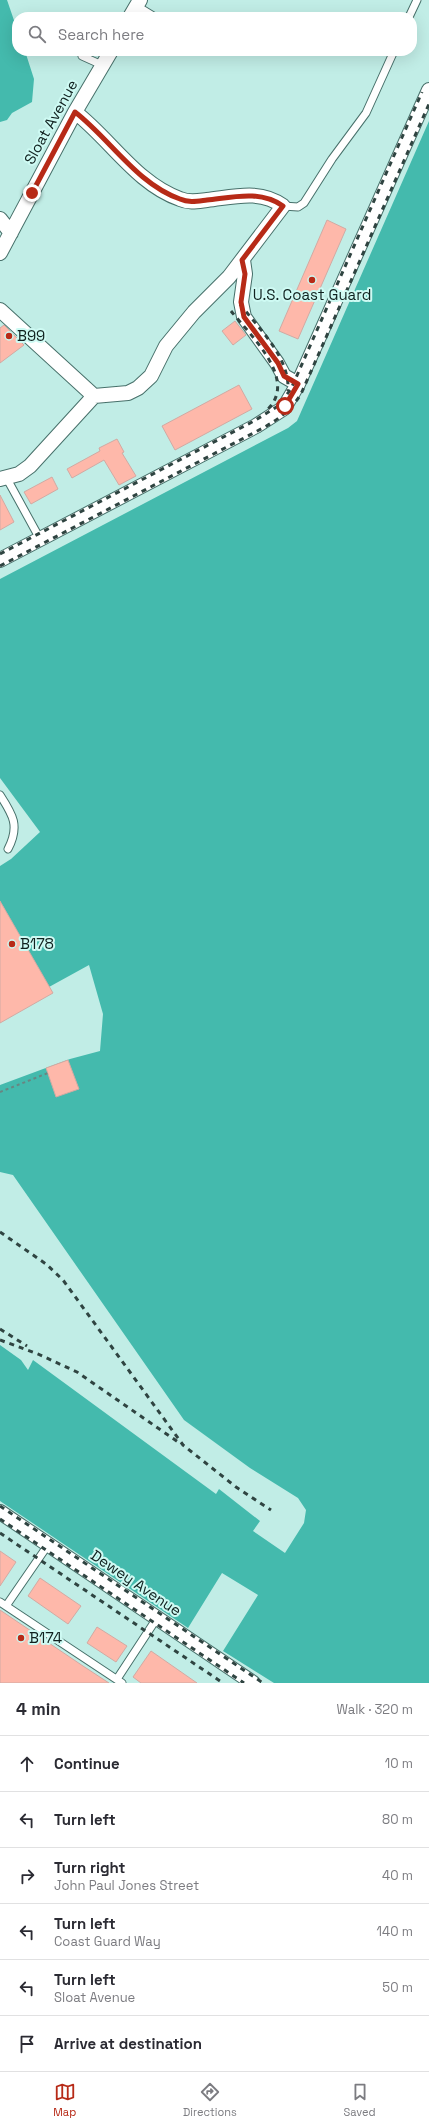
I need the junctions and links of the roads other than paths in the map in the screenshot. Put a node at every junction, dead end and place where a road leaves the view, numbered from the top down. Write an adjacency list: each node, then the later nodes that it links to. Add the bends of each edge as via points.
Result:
1 (417, 0): 2 (lane)
2 (411, 12)
3 (82, 56): 6 (lane)
4 (108, 56): 6 (street, Sloat Avenue)
5 (392, 56): 9 (lane, via 366,113 304,203 298,207)
6 (102, 65): 8 (street, Sloat Avenue)
7 (429, 90): 15 (street)
8 (75, 112): 9 (street, via 141,174 180,200 195,202 247,195 274,199); 11 (street, Sloat Avenue)
9 (283, 206): 13 (street)
10 (0, 219): 11 (street)
11 (10, 233): 12 (street, Sloat Avenue)
12 (0, 253)
13 (242, 260): 15 (street, via 245,274 241,302 244,317 278,363 284,376); 16 (street, via 166,346 151,376 138,388 128,393)
14 (0, 310): 16 (street)
15 (298, 384): 18 (street, via 284,408 256,426)
16 (94, 396): 17 (street, via 30,466 19,474)
17 (3, 478): 18 (lane)
18 (40, 539): 19 (street)
19 (0, 560)
20 (0, 795): 21 (lane, via 13,816 15,827)
21 (8, 849)
22 (0, 1512): 23 (street, Dewey Avenue)
23 (48, 1545): 24 (lane); 25 (street, Dewey Avenue)
24 (3, 1604): 27 (lane)
25 (157, 1618): 26 (street, Dewey Avenue); 27 (lane)
26 (230, 1667): 28 (street); 29 (street, Dewey Avenue)
27 (119, 1681)
28 (246, 1683)
29 (253, 1683)

